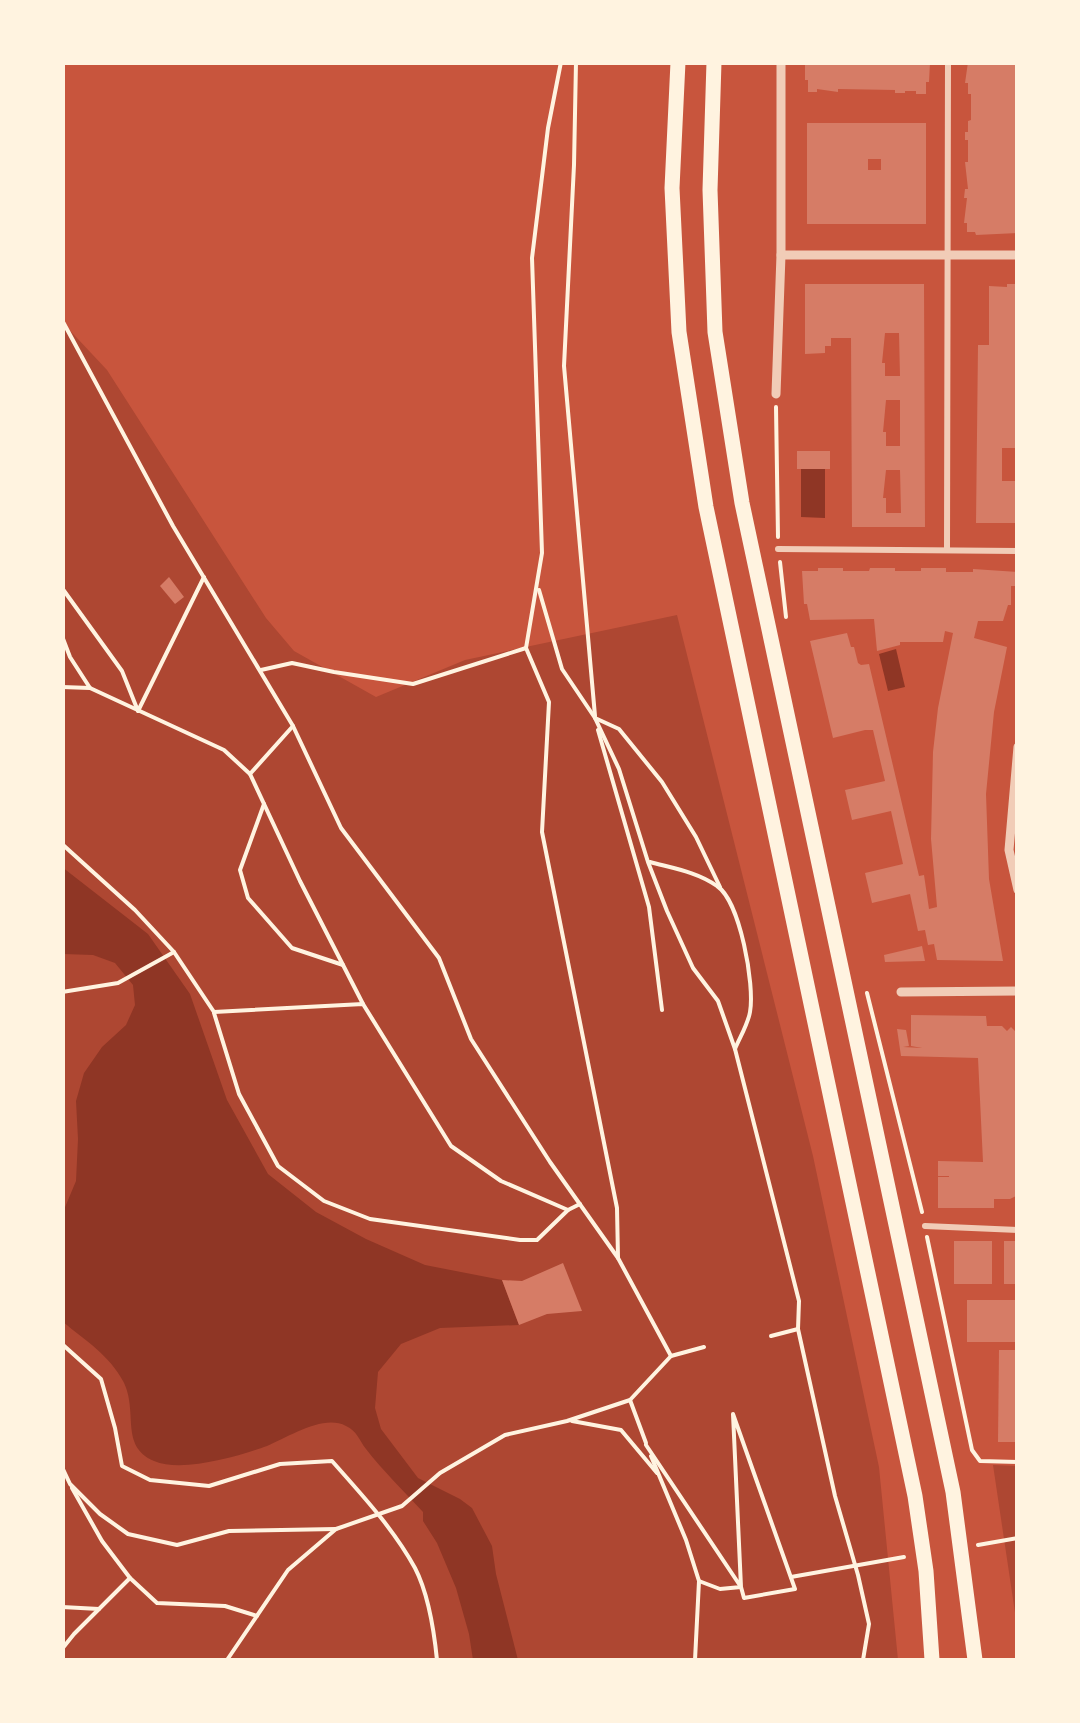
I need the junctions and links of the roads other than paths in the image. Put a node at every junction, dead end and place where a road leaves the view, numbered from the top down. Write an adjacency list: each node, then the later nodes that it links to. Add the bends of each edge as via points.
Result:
1 (678, 62): 18 (highway, via 672,188 679,332 706,507 915,1496)
2 (714, 62): 19 (highway, via 716,332 742,502 953,1492)
3 (781, 62): 7 (street)
4 (948, 62): 5 (street)
5 (949, 254): 6 (street); 7 (street); 10 (street)
6 (1018, 254)
7 (782, 255): 8 (street)
8 (776, 394)
9 (778, 549): 10 (street)
10 (947, 550): 11 (street)
11 (1018, 551)
12 (1018, 747): 13 (street, via 1009,850)
13 (1018, 890)
14 (1018, 990): 15 (street)
15 (901, 992)
16 (925, 1223): 17 (street)
17 (1018, 1230)
18 (932, 1660)
19 (974, 1660)

